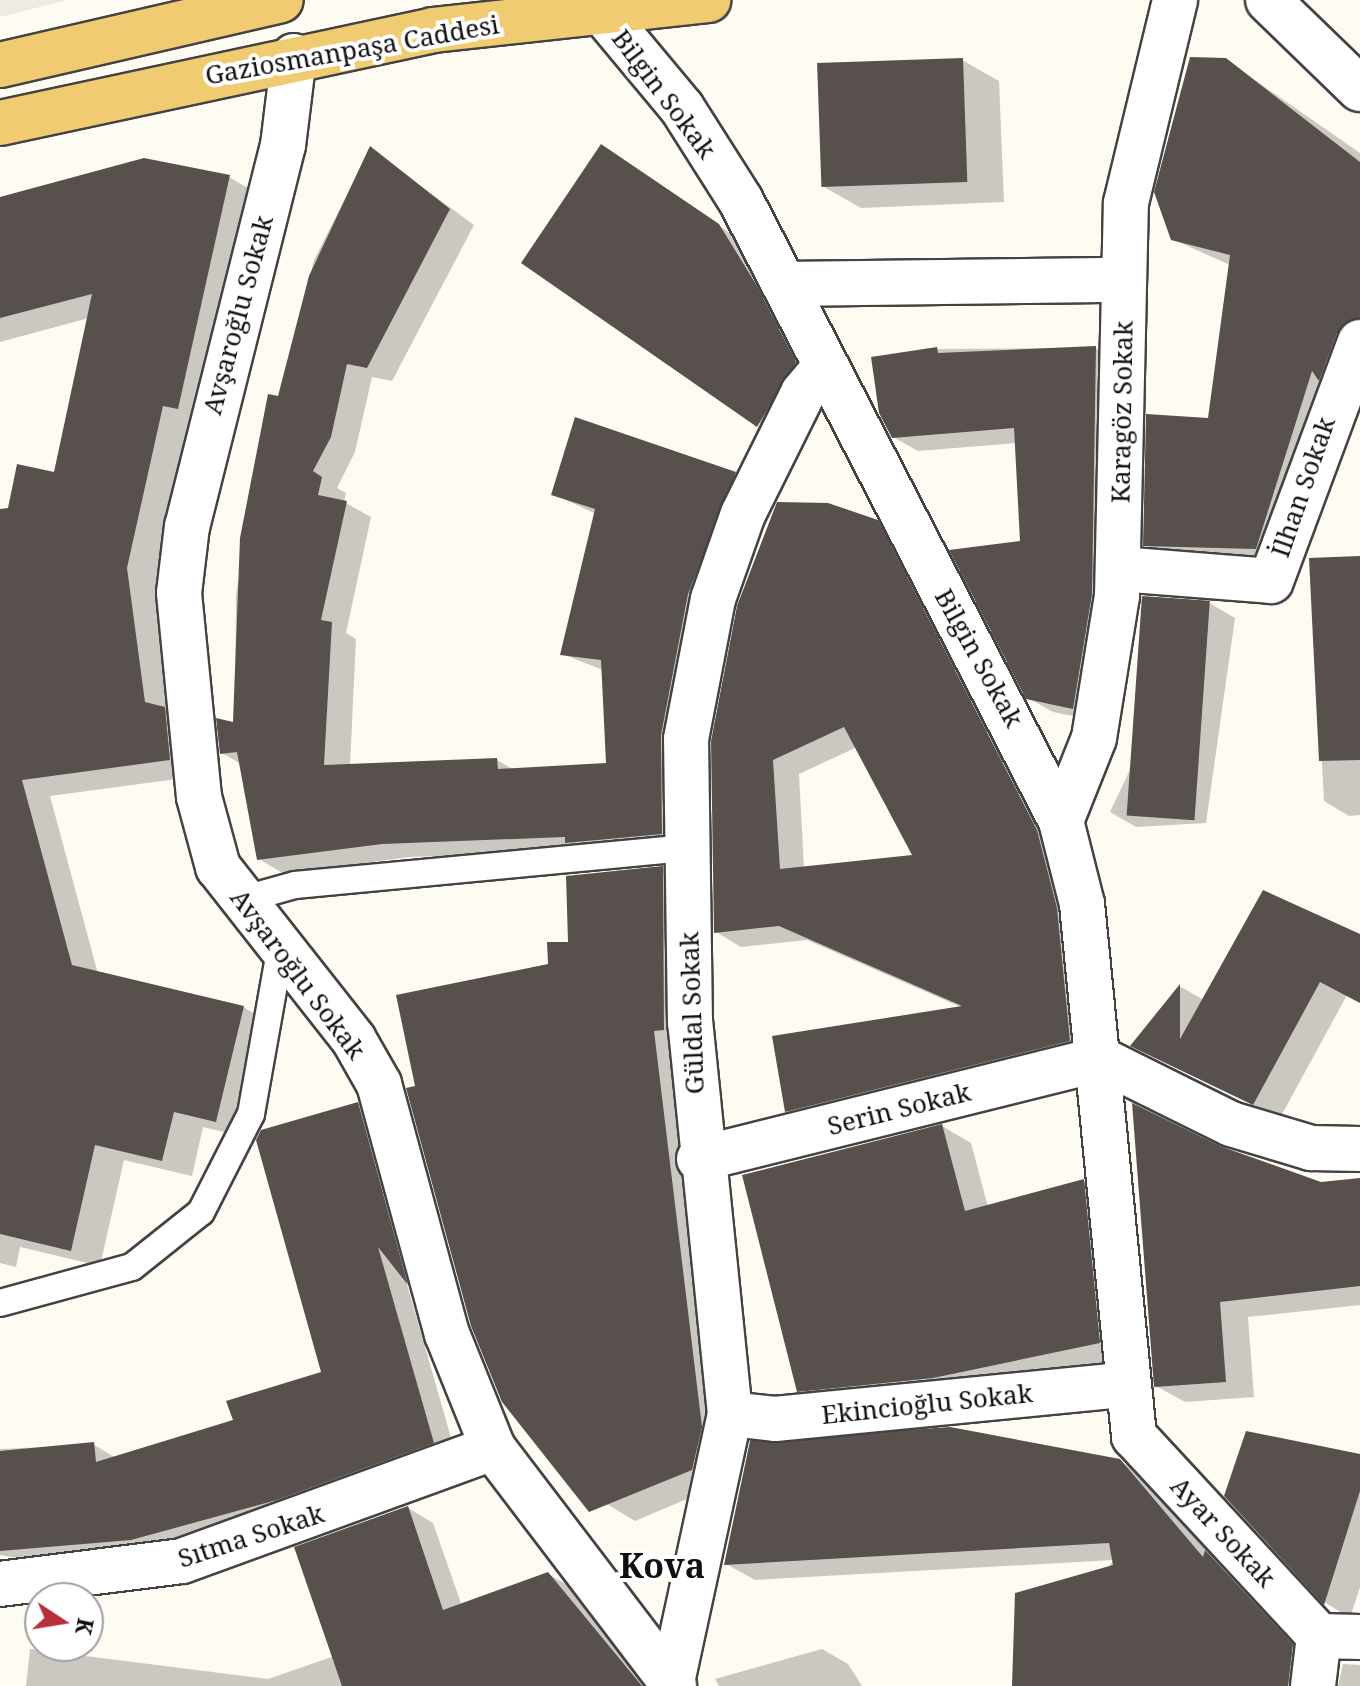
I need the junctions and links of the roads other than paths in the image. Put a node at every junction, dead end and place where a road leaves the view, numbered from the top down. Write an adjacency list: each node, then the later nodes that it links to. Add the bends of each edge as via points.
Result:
1 (281, 0): 7 (main road)
2 (708, 0): 5 (main road, Gaziosmanpaşa Caddesi)
3 (1175, 0): 10 (street, Karagöz Sokak, via 1136,144)
4 (1268, 0): 8 (street)
5 (602, 12): 6 (main road, Gaziosmanpaşa Caddesi, via 433,30); 11 (street, Bilgin Sokak, via 682,108)
6 (294, 56): 9 (main road, Gaziosmanpaşa Caddesi); 17 (street, Avşaroğlu Sokak, via 283,145 202,451 179,593 199,797 218,867)
7 (0, 65)
8 (1360, 89)
9 (0, 123)
10 (1123, 280): 11 (street); 14 (street, Karagöz Sokak)
11 (784, 284): 13 (street, Bilgin Sokak)
12 (1360, 342): 14 (street, İlhan Sokak, via 1271,581)
13 (826, 366): 15 (street, Bilgin Sokak); 16 (street, Güldal Sokak, via 772,450 713,599 686,739)
14 (1119, 569): 15 (street, Karagöz Sokak, via 1094,738)
15 (1061, 821): 19 (street, Bilgin Sokak, via 1082,904)
16 (687, 848): 17 (lane, via 295,885); 21 (street, Güldal Sokak)
17 (241, 900): 18 (street, Avşaroğlu Sokak)
18 (280, 952): 22 (lane, via 251,1114 201,1212 132,1267); 25 (street, Avşaroğlu Sokak, via 354,1040 379,1084 447,1334)
19 (1100, 1059): 20 (street, via 1259,1134 1311,1148); 21 (street, Serin Sokak); 23 (street, Bilgin Sokak)
20 (1360, 1149)
21 (699, 1159): 24 (street, Güldal Sokak)
22 (0, 1303)
23 (1124, 1385): 24 (street, Ekincioğlu Sokak, via 775,1419); 27 (street, Ayar Sokak, via 1134,1436)
24 (730, 1414): 28 (street, Güldal Sokak)
25 (493, 1448): 26 (street, Sıtma Sokak, via 182,1561); 28 (street, Avşaroğlu Sokak)
26 (0, 1584)
27 (1339, 1636): 29 (street)
28 (673, 1684)
29 (1313, 1686)

